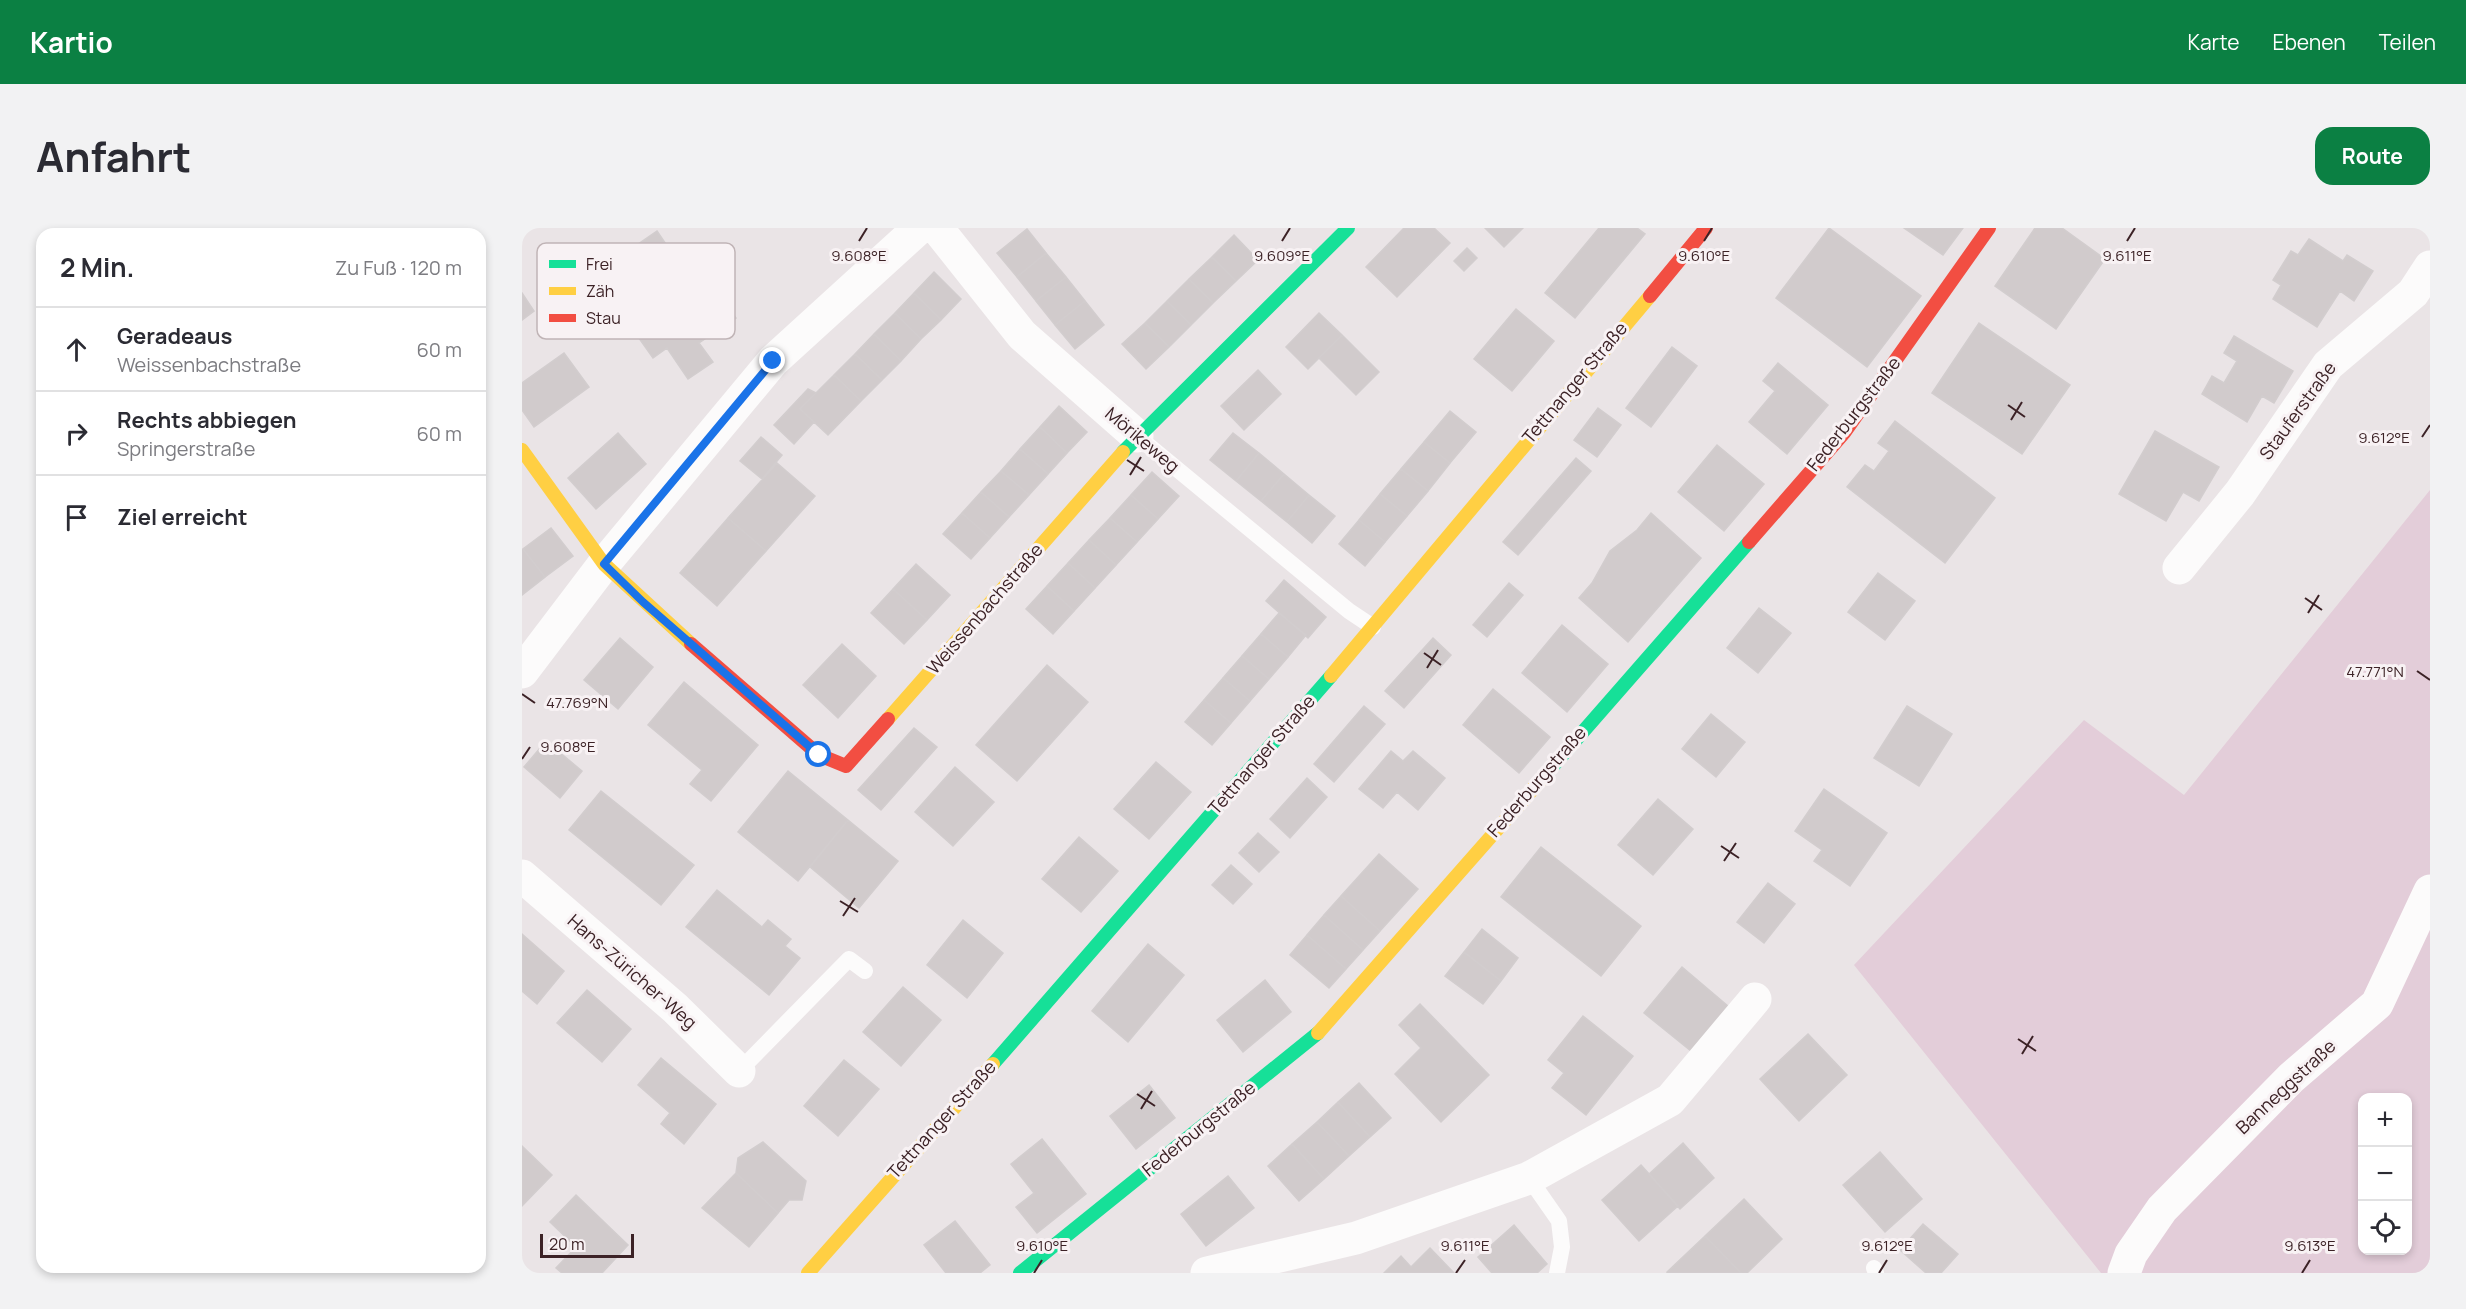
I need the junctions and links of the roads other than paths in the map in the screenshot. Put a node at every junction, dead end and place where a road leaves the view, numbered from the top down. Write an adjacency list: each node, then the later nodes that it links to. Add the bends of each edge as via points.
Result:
1 (920, 228): 9 (street, via 773,361)
2 (937, 228): 7 (street, Mörikeweg, via 1022,336)
3 (1348, 228): 7 (street, Weissenbachstraße)
4 (1706, 228): 11 (street, Tettnanger Straße)
5 (1989, 228): 20 (street, Federburgstraße, via 1844,433 1322,1031)
6 (2430, 267): 10 (street, Stauferstraße, via 2413,293 2328,365 2240,493)
7 (1137, 436): 9 (street, Weissenbachstraße, via 846,766 819,755); 11 (lane, Mörikeweg)
8 (522, 450): 9 (street)
9 (604, 564): 12 (street)
10 (2179, 568)
11 (1373, 627): 19 (street, Tettnanger Straße)
12 (522, 672)
13 (522, 876): 17 (street, Hans-Züricher-Weg, via 675,1008)
14 (2430, 891): 23 (street, Banneggstraße, via 2377,1004 2291,1078 2162,1209 2131,1254)
15 (865, 971): 17 (lane, via 849,959)
16 (1755, 999): 18 (street, via 1670,1100)
17 (739, 1071)
18 (1529, 1178): 21 (street, via 1356,1238); 22 (lane, via 1559,1221 1562,1247)
19 (808, 1273)
20 (1020, 1273)
21 (1207, 1273)
22 (1557, 1273)
23 (2124, 1273)

